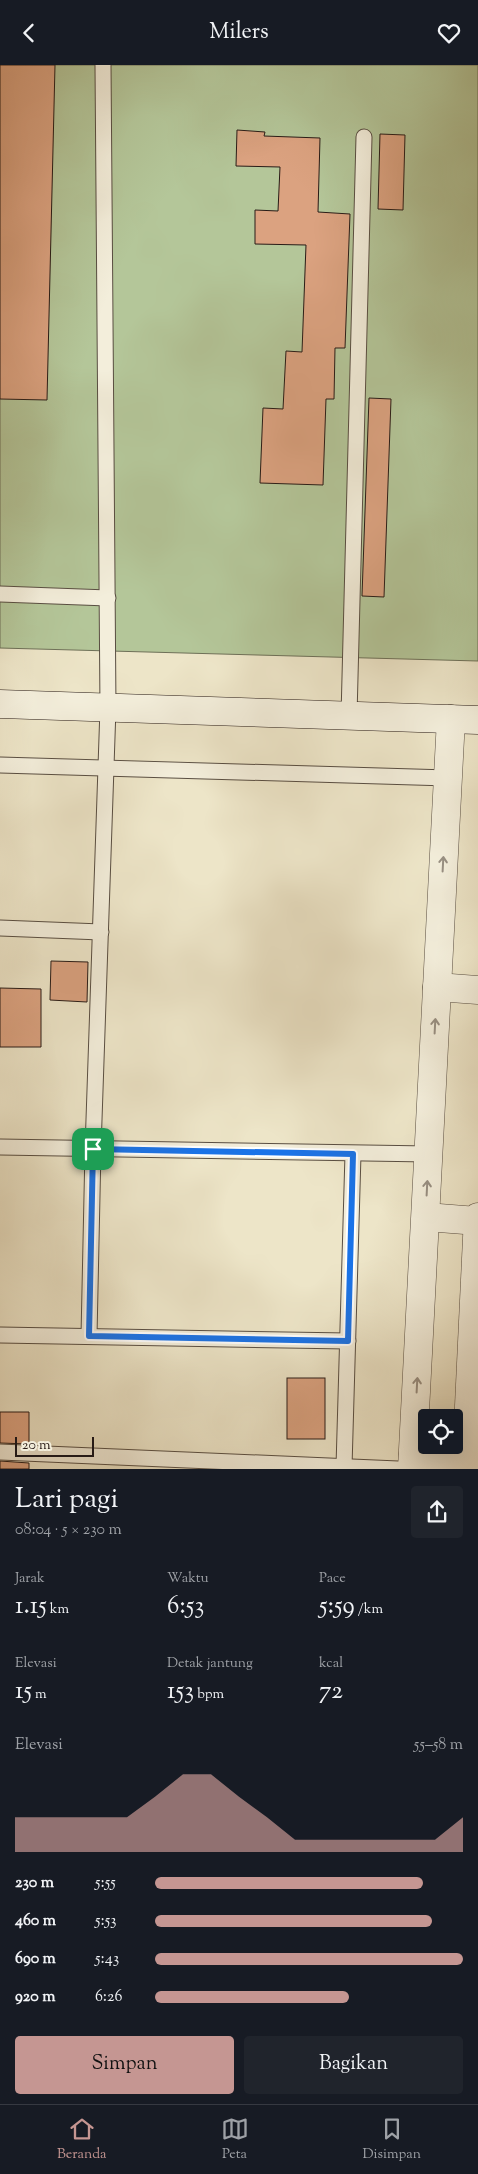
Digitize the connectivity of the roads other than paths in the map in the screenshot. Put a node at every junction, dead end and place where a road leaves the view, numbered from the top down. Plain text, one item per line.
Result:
1 (103, 65) edge
2 (364, 137) dead end
3 (0, 594) edge
4 (108, 598) junction
5 (0, 704) edge
6 (108, 708) junction
7 (349, 716) junction
8 (451, 719) junction
9 (478, 720) edge
10 (0, 765) edge
11 (106, 768) junction
12 (448, 778) junction
13 (0, 929) edge
14 (101, 932) junction
15 (437, 987) junction
16 (478, 990) edge
17 (0, 1147) edge
18 (93, 1149) junction
19 (353, 1154) junction
20 (429, 1155) junction
21 (426, 1217) junction
22 (478, 1217) edge
23 (478, 1221) edge
24 (0, 1335) edge
25 (89, 1336) junction
26 (348, 1341) junction
27 (421, 1409) edge
28 (466, 1422) edge
29 (418, 1430) edge
30 (0, 1452) edge
31 (470, 1461) edge
32 (408, 1464) edge
33 (344, 1467) junction

1 - 4 lane
2 - 7 lane
3 - 4 lane
4 - 6 lane
5 - 6 street
6 - 7 street
6 - 11 lane
7 - 8 street
8 - 9 street
8 - 12 street
10 - 11 lane
11 - 12 lane
11 - 14 lane
15 -> 12 street
13 - 14 lane
14 - 18 lane
15 - 16 street
20 -> 15 street
17 - 18 lane
18 - 19 lane
18 - 25 lane
19 - 20 lane
19 - 26 lane
21 -> 20 street
21 - 23 street
27 -> 21 street
22 - 23 street
23 - 28 street
24 - 25 lane
25 - 26 lane
26 - 33 lane
28 - 31 street
29 - 32 street
30 - 33 lane
31 - 32 street
32 - 33 lane

